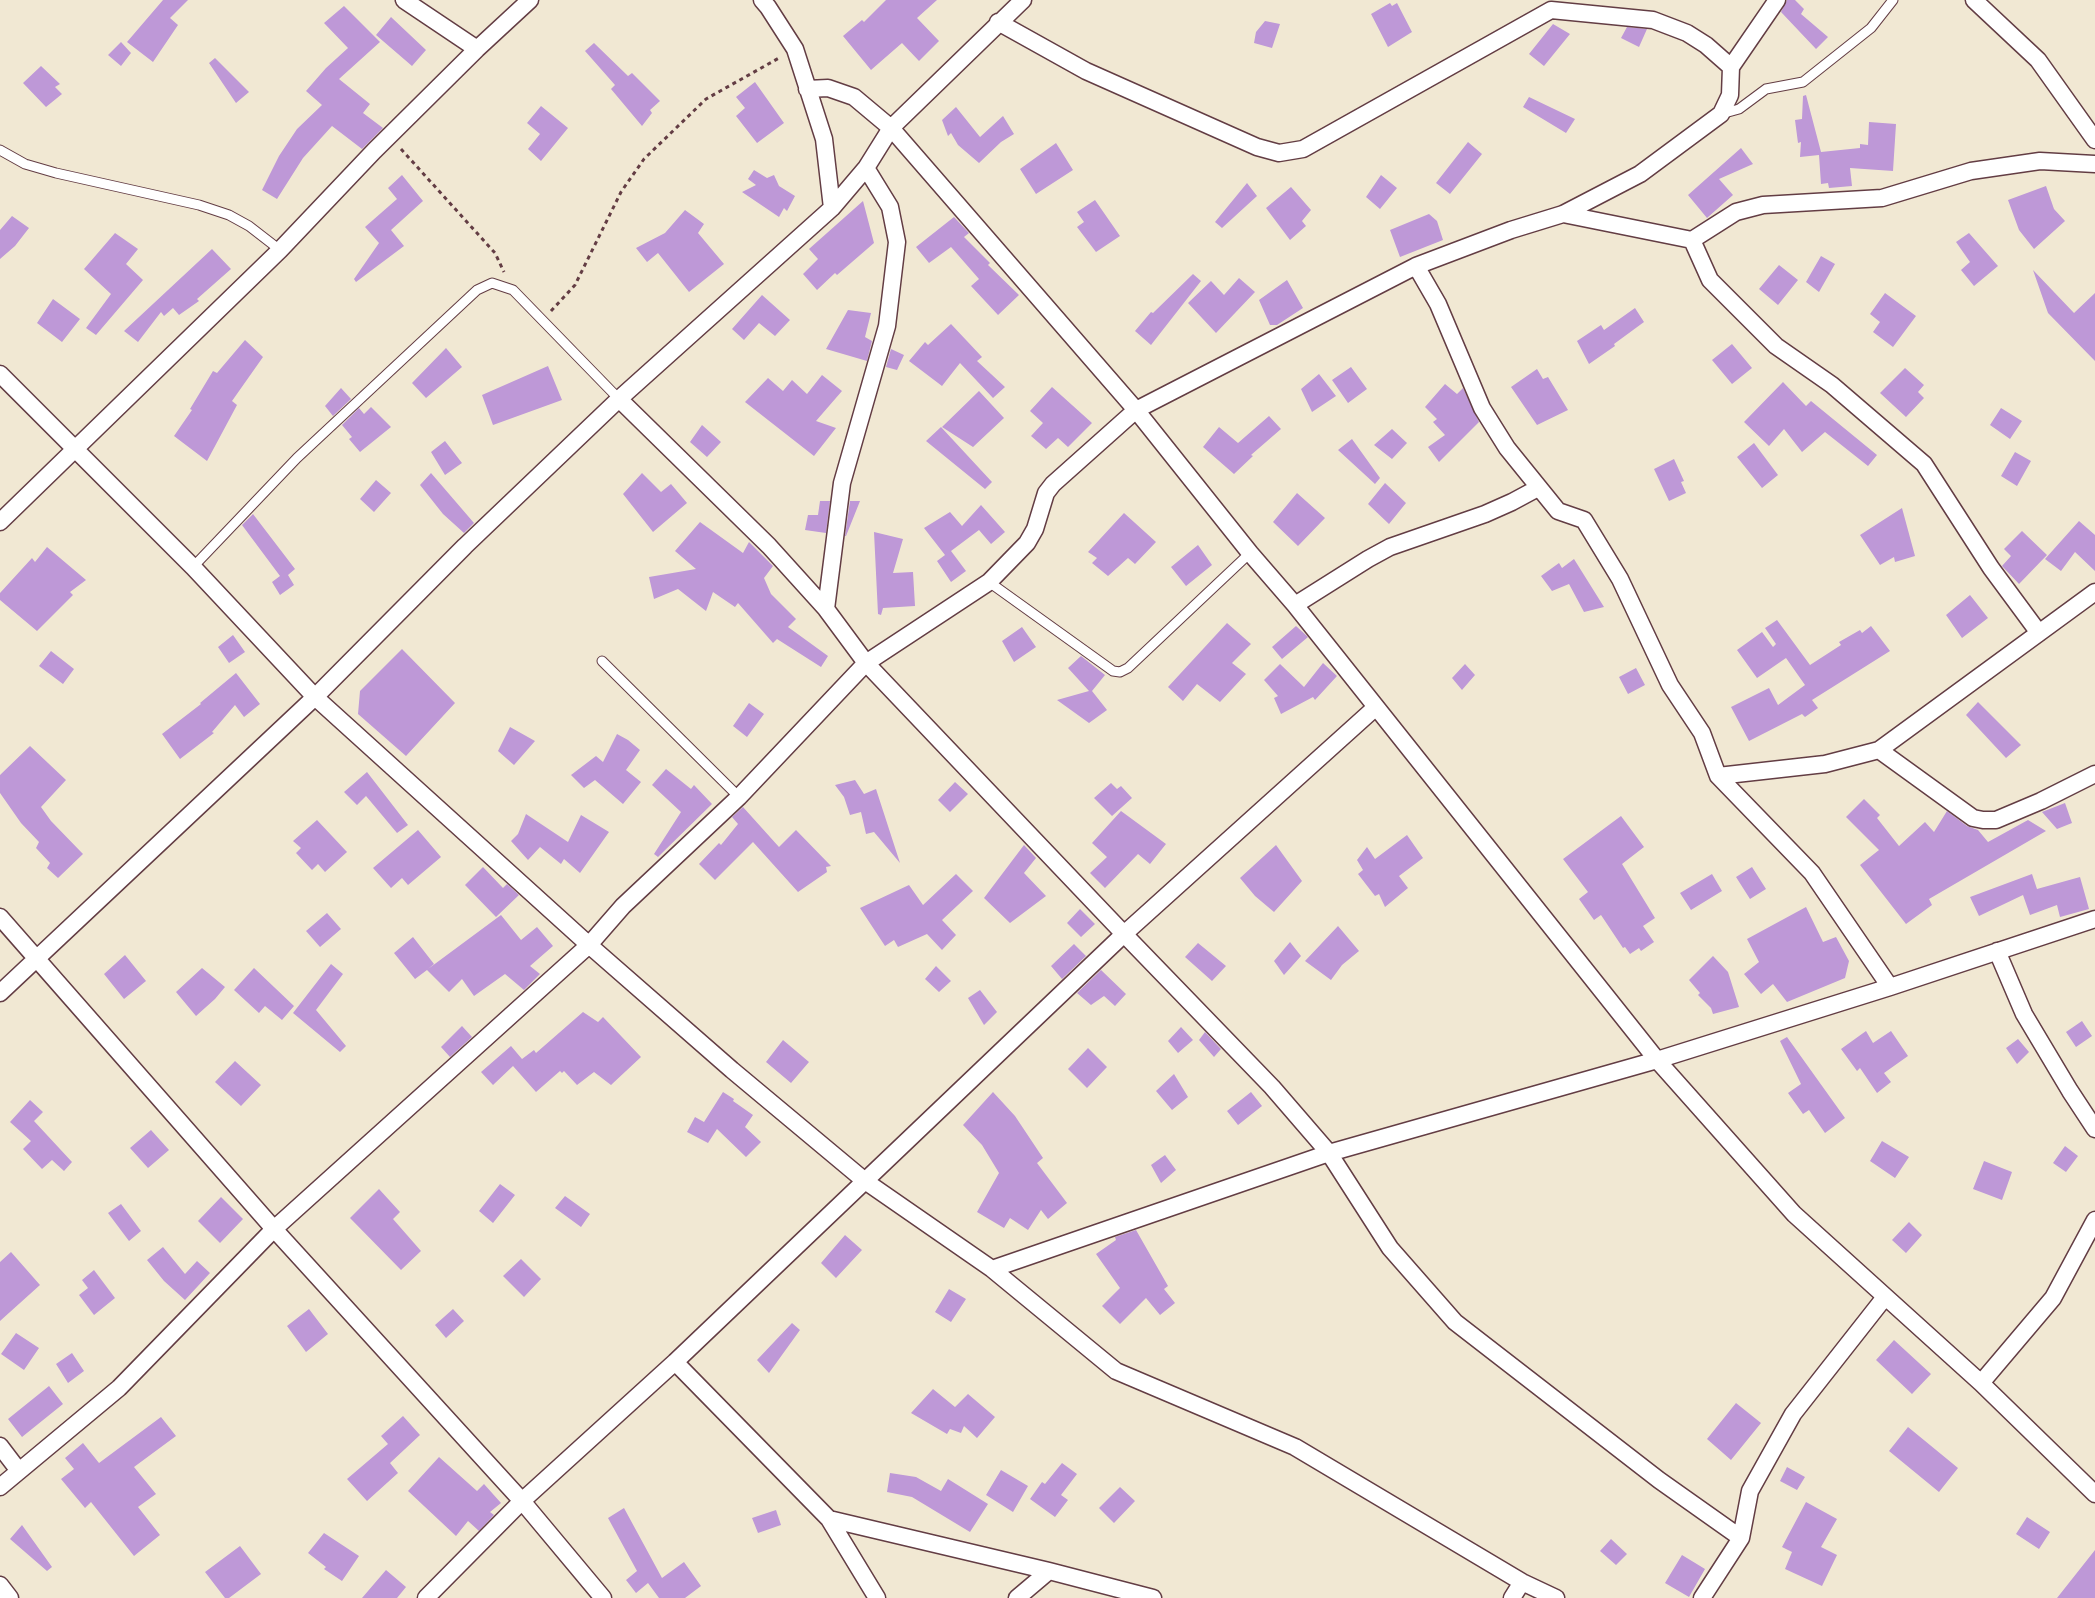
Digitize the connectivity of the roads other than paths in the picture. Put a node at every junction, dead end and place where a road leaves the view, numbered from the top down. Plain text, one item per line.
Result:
1 (404, 0) edge
2 (530, 0) edge
3 (762, 0) edge
4 (1023, 0) edge
5 (1777, 0) edge
6 (1893, 0) edge
7 (1974, 0) edge
8 (1552, 5) edge
9 (998, 22) junction
10 (477, 49) junction
11 (1731, 68) junction
12 (807, 89) junction
13 (1721, 114) junction
14 (891, 128) junction
15 (2095, 140) edge
16 (0, 150) edge
17 (2095, 164) edge
18 (866, 168) junction
19 (832, 208) junction
20 (1563, 214) junction
21 (1692, 240) junction
22 (280, 250) junction
23 (1416, 266) junction
24 (0, 374) edge
25 (619, 399) junction
26 (1136, 410) junction
27 (75, 450) junction
28 (1538, 488) junction
29 (0, 522) edge
30 (1250, 553) junction
31 (193, 567) junction
32 (989, 582) junction
33 (2095, 592) edge
34 (1294, 604) junction
35 (826, 609) junction
36 (2039, 633) junction
37 (602, 661) dead end
38 (866, 663) junction
39 (315, 696) junction
40 (1376, 707) junction
41 (1879, 750) junction
42 (2095, 774) edge
43 (1718, 776) junction
44 (739, 797) junction
45 (0, 917) edge
46 (2095, 919) edge
47 (1124, 934) junction
48 (589, 945) junction
49 (1997, 951) junction
50 (36, 958) junction
51 (1890, 987) junction
52 (0, 993) edge
53 (1657, 1060) junction
54 (2095, 1129) edge
55 (1329, 1154) junction
56 (866, 1181) junction
57 (2095, 1220) edge
58 (274, 1229) junction
59 (992, 1269) junction
60 (1885, 1297) junction
61 (675, 1362) junction
62 (1981, 1383) junction
63 (0, 1446) edge
64 (19, 1471) junction
65 (0, 1487) edge
66 (2095, 1494) edge
67 (522, 1501) junction
68 (829, 1519) junction
69 (1741, 1538) junction
70 (1048, 1571) junction
71 (1522, 1582) junction
72 (0, 1585) edge
73 (10, 1598) edge
74 (426, 1598) edge
75 (603, 1598) edge
76 (876, 1598) edge
77 (1017, 1598) edge
78 (1153, 1598) edge
79 (1512, 1598) edge
80 (1556, 1598) edge
81 (1702, 1598) edge

1 - 10 street
2 - 10 street
3 - 12 street
4 - 9 street
5 - 11 street
6 - 13 lane
7 - 15 street
8 - 9 street
8 - 11 street
9 - 14 street
10 - 22 street
11 - 13 street
12 - 14 street
12 - 19 street
13 - 20 street
14 - 18 street
14 - 26 street
16 - 22 lane
17 - 21 street
18 - 19 street
18 - 35 street
19 - 25 street
20 - 21 street
20 - 23 street
21 - 36 street
22 - 27 street
23 - 26 street
23 - 28 street
24 - 27 street
25 - 31 lane
25 - 35 street
25 - 39 street
26 - 30 street
26 - 32 street
27 - 29 street
27 - 31 street
28 - 34 street
28 - 43 street
30 - 32 lane
30 - 34 street
31 - 39 street
32 - 38 street
33 - 36 street
34 - 40 street
35 - 38 street
36 - 41 street
37 - 44 lane
38 - 44 street
38 - 47 street
39 - 48 street
39 - 50 street
40 - 47 street
40 - 53 street
41 - 42 street
41 - 43 street
43 - 51 street
44 - 48 street
45 - 50 street
46 - 49 street
47 - 55 street
47 - 56 street
48 - 56 street
48 - 58 street
49 - 51 street
49 - 54 street
50 - 52 street
50 - 58 street
51 - 53 street
53 - 55 street
53 - 60 street
55 - 59 street
55 - 69 street
56 - 59 street
56 - 61 street
57 - 62 street
58 - 64 street
58 - 67 street
59 - 71 street
60 - 62 street
60 - 69 street
61 - 67 street
61 - 68 street
62 - 66 street
63 - 64 street
64 - 65 street
67 - 74 street
67 - 75 street
68 - 70 street
68 - 76 street
69 - 81 street
70 - 77 street
70 - 78 street
71 - 79 street
71 - 80 street
72 - 73 street

